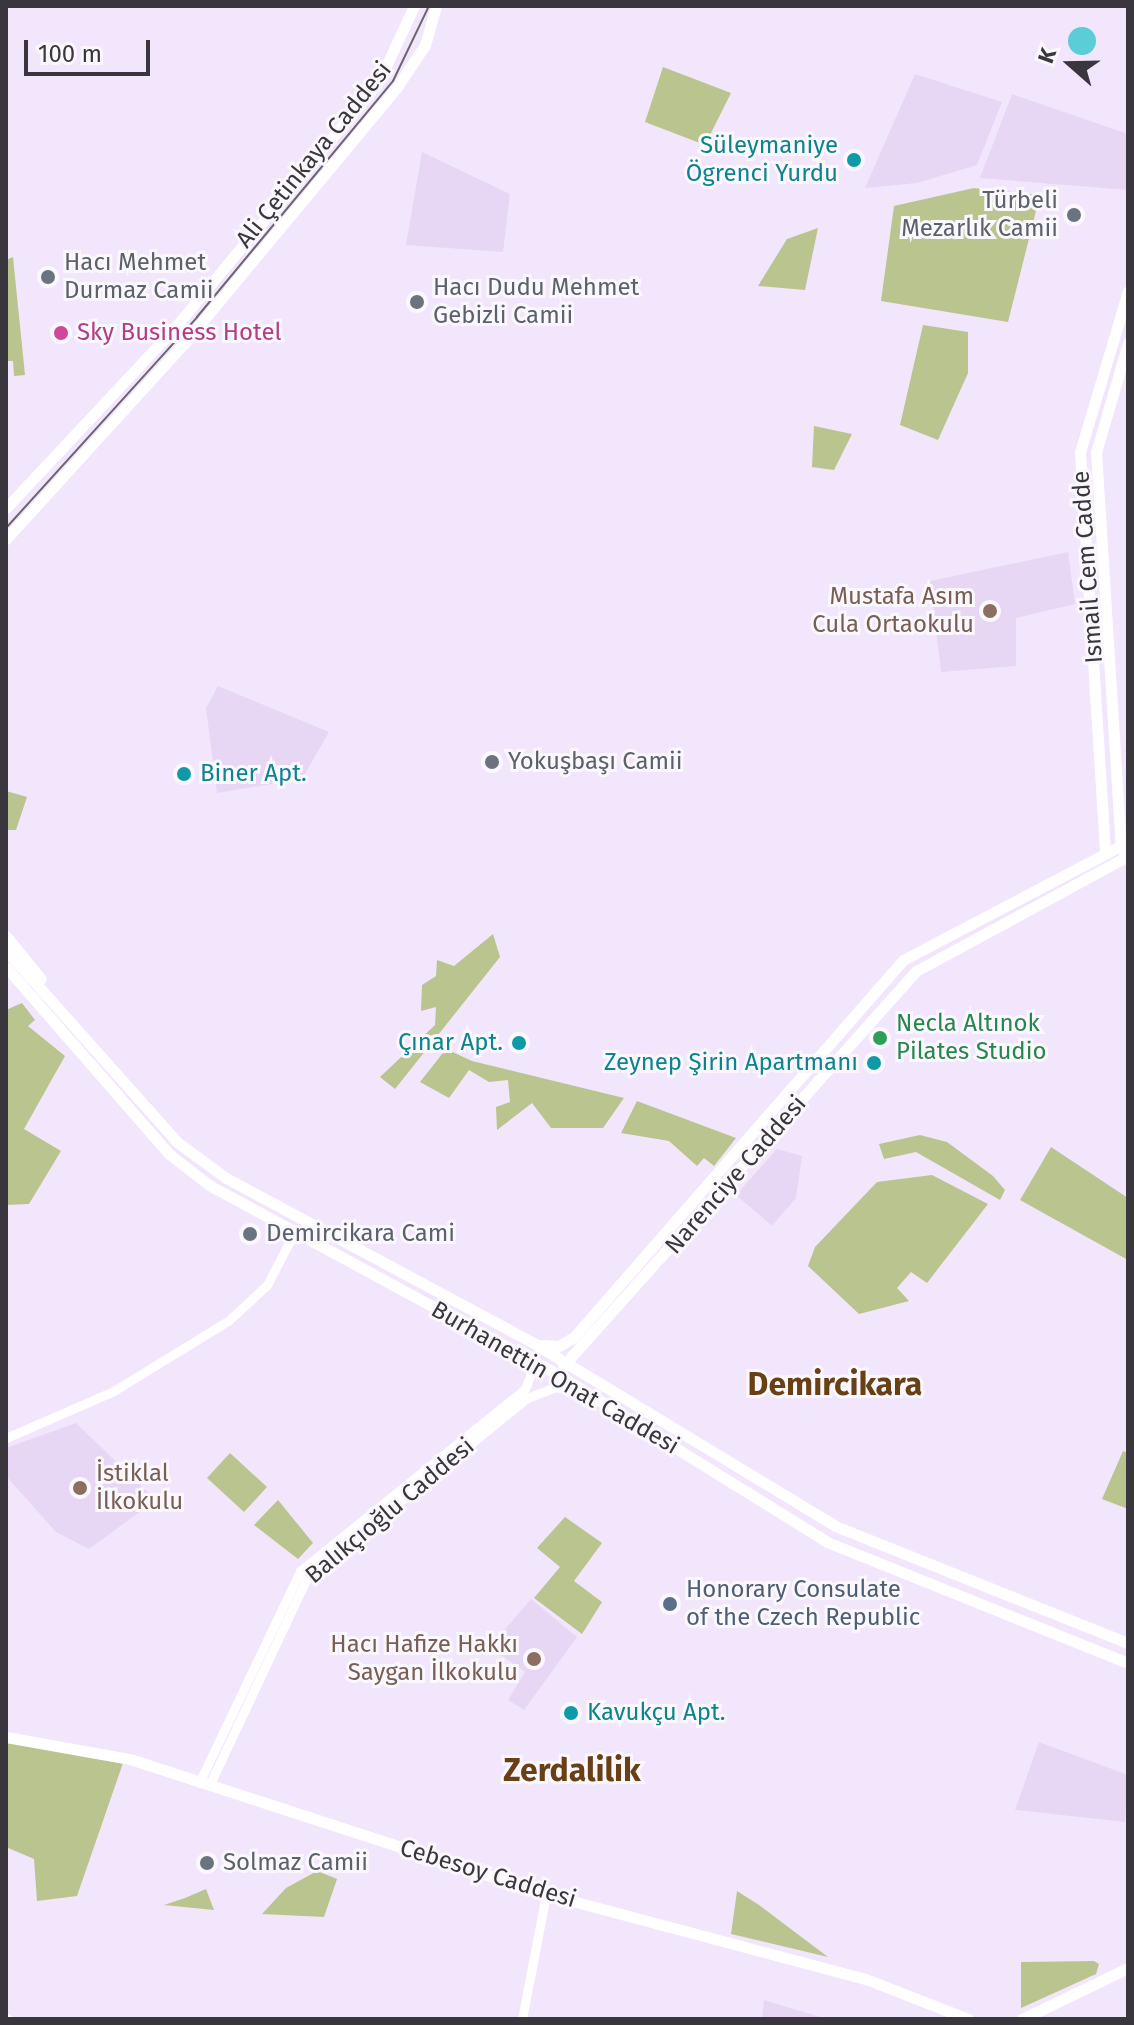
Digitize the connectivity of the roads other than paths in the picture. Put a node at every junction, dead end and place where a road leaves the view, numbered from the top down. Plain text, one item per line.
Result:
1 (414, 6) edge
2 (436, 6) edge
3 (1128, 291) edge
4 (1128, 343) edge
5 (6, 508) edge
6 (6, 539) edge
7 (1124, 826) edge
8 (1125, 842) edge
9 (1105, 851) junction
10 (1128, 856) edge
11 (1112, 862) junction
12 (6, 936) edge
13 (6, 950) edge
14 (6, 967) edge
15 (6, 980) edge
16 (49, 998) junction
17 (40, 1008) junction
18 (295, 1231) junction
19 (535, 1344) junction
20 (520, 1352) junction
21 (570, 1364) junction
22 (550, 1370) junction
23 (529, 1382) junction
24 (588, 1393) junction
25 (6, 1438) edge
26 (304, 1574) junction
27 (1128, 1643) edge
28 (1128, 1663) edge
29 (6, 1737) edge
30 (204, 1784) junction
31 (546, 1894) junction
32 (1128, 1968) edge
33 (522, 2019) edge
34 (968, 2019) edge
35 (1022, 2019) edge

1 - 5 main road, Ali Çetinkaya Caddesi
2 - 6 main road
3 - 9 main road, Ismail Cem Cadde
4 - 7 main road, Ismail Cem Cadde
7 - 8 main road, Ismail Cem Cadde
8 - 9 main road
8 - 11 main road
9 - 19 main road, Narenciye Caddesi
10 - 11 main road, Narenciye Caddesi
11 - 21 main road, Narenciye Caddesi
12 - 16 main road
13 - 16 main road
14 - 17 main road, Burhanettin Onat Caddesi
15 - 17 main road, Burhanettin Onat Caddesi
16 - 19 main road, Burhanettin Onat Caddesi
17 - 18 main road, Burhanettin Onat Caddesi
18 - 20 main road, Burhanettin Onat Caddesi
18 - 25 street
19 - 21 main road, Burhanettin Onat Caddesi
20 - 22 main road, Burhanettin Onat Caddesi
20 - 23 street
21 - 22 main road
21 - 27 main road, Burhanettin Onat Caddesi
22 - 23 street, Balıkçıoğlu Caddesi
22 - 24 main road, Burhanettin Onat Caddesi
23 - 26 street, Balıkçıoğlu Caddesi
24 - 26 street, Balıkçıoğlu Caddesi
24 - 28 main road, Burhanettin Onat Caddesi
26 - 30 street, Balıkçıoğlu Caddesi
29 - 30 main road, Cebesoy Caddesi
30 - 31 main road, Cebesoy Caddesi
31 - 33 street
31 - 34 main road, Cebesoy Caddesi
32 - 35 main road

